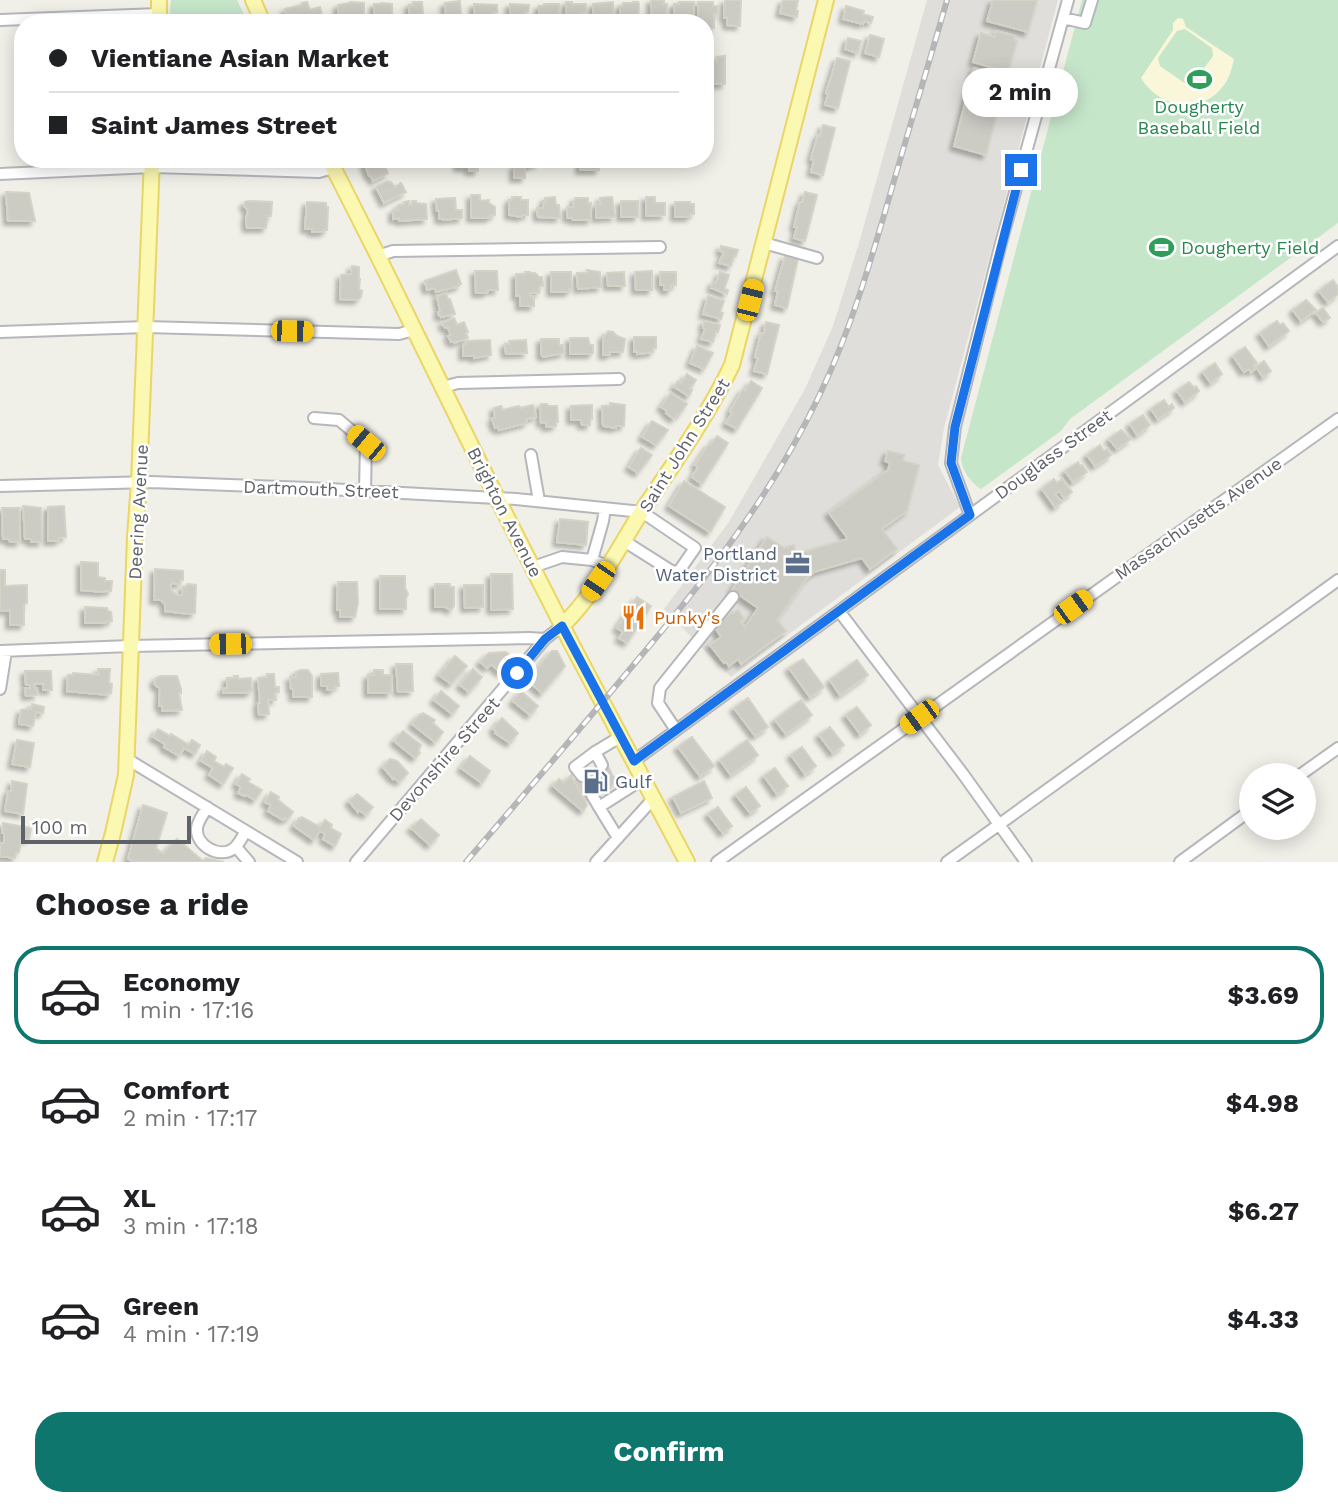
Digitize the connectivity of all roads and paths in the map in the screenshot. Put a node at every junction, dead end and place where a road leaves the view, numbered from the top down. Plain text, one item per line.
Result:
1 (826, 0) edge
2 (1068, 0) edge
3 (1092, 0) edge
4 (159, 12) edge
5 (119, 14) edge
6 (1063, 18) junction
7 (83, 168) edge
8 (152, 168) edge
9 (245, 168) edge
10 (325, 168) edge
11 (333, 168) edge
12 (0, 174) edge
13 (764, 243) junction
14 (1338, 246) edge
15 (660, 247) dead end
16 (378, 256) junction
17 (817, 258) dead end
18 (146, 327) junction
19 (414, 330) junction
20 (0, 331) edge
21 (620, 379) dead end
22 (443, 387) junction
23 (314, 418) dead end
24 (1338, 419) edge
25 (531, 455) dead end
26 (139, 482) junction
27 (0, 486) edge
28 (365, 491) junction
29 (498, 498) junction
30 (539, 501) junction
31 (605, 508) junction
32 (642, 512) junction
33 (970, 515) junction
34 (624, 541) junction
35 (592, 560) junction
36 (608, 566) junction
37 (533, 567) junction
38 (1338, 580) edge
39 (733, 597) dead end
40 (839, 611) junction
41 (562, 626) junction
42 (545, 639) junction
43 (131, 646) junction
44 (3, 651) edge
45 (0, 690) edge
46 (919, 717) junction
47 (676, 730) junction
48 (620, 737) junction
49 (1338, 747) edge
50 (590, 756) junction
51 (127, 759) junction
52 (634, 761) junction
53 (1316, 763) edge
54 (598, 768) tunnel mouth
55 (582, 776) dead end
56 (643, 779) junction
57 (592, 795) tunnel mouth
58 (653, 799) junction
59 (207, 807) junction
60 (599, 807) junction
61 (1239, 819) edge
62 (998, 825) junction
63 (246, 831) junction
64 (618, 838) junction
65 (236, 847) junction
66 (104, 862) edge
67 (248, 862) edge
68 (297, 862) edge
69 (356, 862) edge
70 (596, 862) edge
71 (687, 862) edge
72 (717, 862) edge
73 (947, 862) edge
74 (1026, 862) edge
75 (1180, 862) edge

1 - 13 main road, Saint John Street
2 - 6 street
3 - 6 street
4 - 5 street
6 - 33 street
7 - 12 street
8 - 18 main road, Deering Avenue
9 - 10 street
11 - 16 main road, Brighton Avenue
13 - 17 street
13 - 32 main road, Saint John Street
14 - 33 street, Douglass Street
15 - 16 street
16 - 19 main road, Brighton Avenue
18 - 19 street
18 - 20 street
18 - 26 main road, Deering Avenue
19 - 22 main road, Brighton Avenue
21 - 22 street
22 - 29 main road, Brighton Avenue
23 - 28 street
24 - 46 street, Massachusetts Avenue
25 - 30 street
26 - 27 street, Dartmouth Street
26 - 28 street, Dartmouth Street
26 - 43 main road, Deering Avenue
28 - 29 street, Dartmouth Street
29 - 30 street, Dartmouth Street
29 - 37 main road, Brighton Avenue
30 - 31 street, Dartmouth Street
31 - 32 street, Dartmouth Street
31 - 35 street
32 - 34 main road, Saint John Street
32 - 34 street
33 - 40 street, Douglass Street
34 - 36 main road, Saint John Street
35 - 36 street
35 - 37 street
36 - 41 main road, Saint John Street
37 - 41 main road, Brighton Avenue
38 - 62 street
39 - 47 street
40 - 46 street
40 - 47 street, Douglass Street
41 - 42 street, Devonshire Street
41 - 48 main road, Brighton Avenue
42 - 43 street
42 - 69 street, Devonshire Street
43 - 44 street
43 - 51 main road, Deering Avenue
44 - 45 street
46 - 62 street
46 - 72 street, Massachusetts Avenue
47 - 52 street, Douglass Street
48 - 50 street
48 - 52 main road, Brighton Avenue
49 - 53 street
50 - 54 street
50 - 55 street
51 - 59 street
51 - 66 main road, Deering Avenue
52 - 56 main road, Brighton Avenue
56 - 58 main road, Brighton Avenue
56 - 60 street
57 - 60 street
58 - 64 street
58 - 71 main road, Brighton Avenue
59 - 63 street
59 - 65 street
60 - 64 street
61 - 75 street
62 - 73 street
62 - 74 street
63 - 65 street
63 - 68 street
64 - 70 street
65 - 67 street

